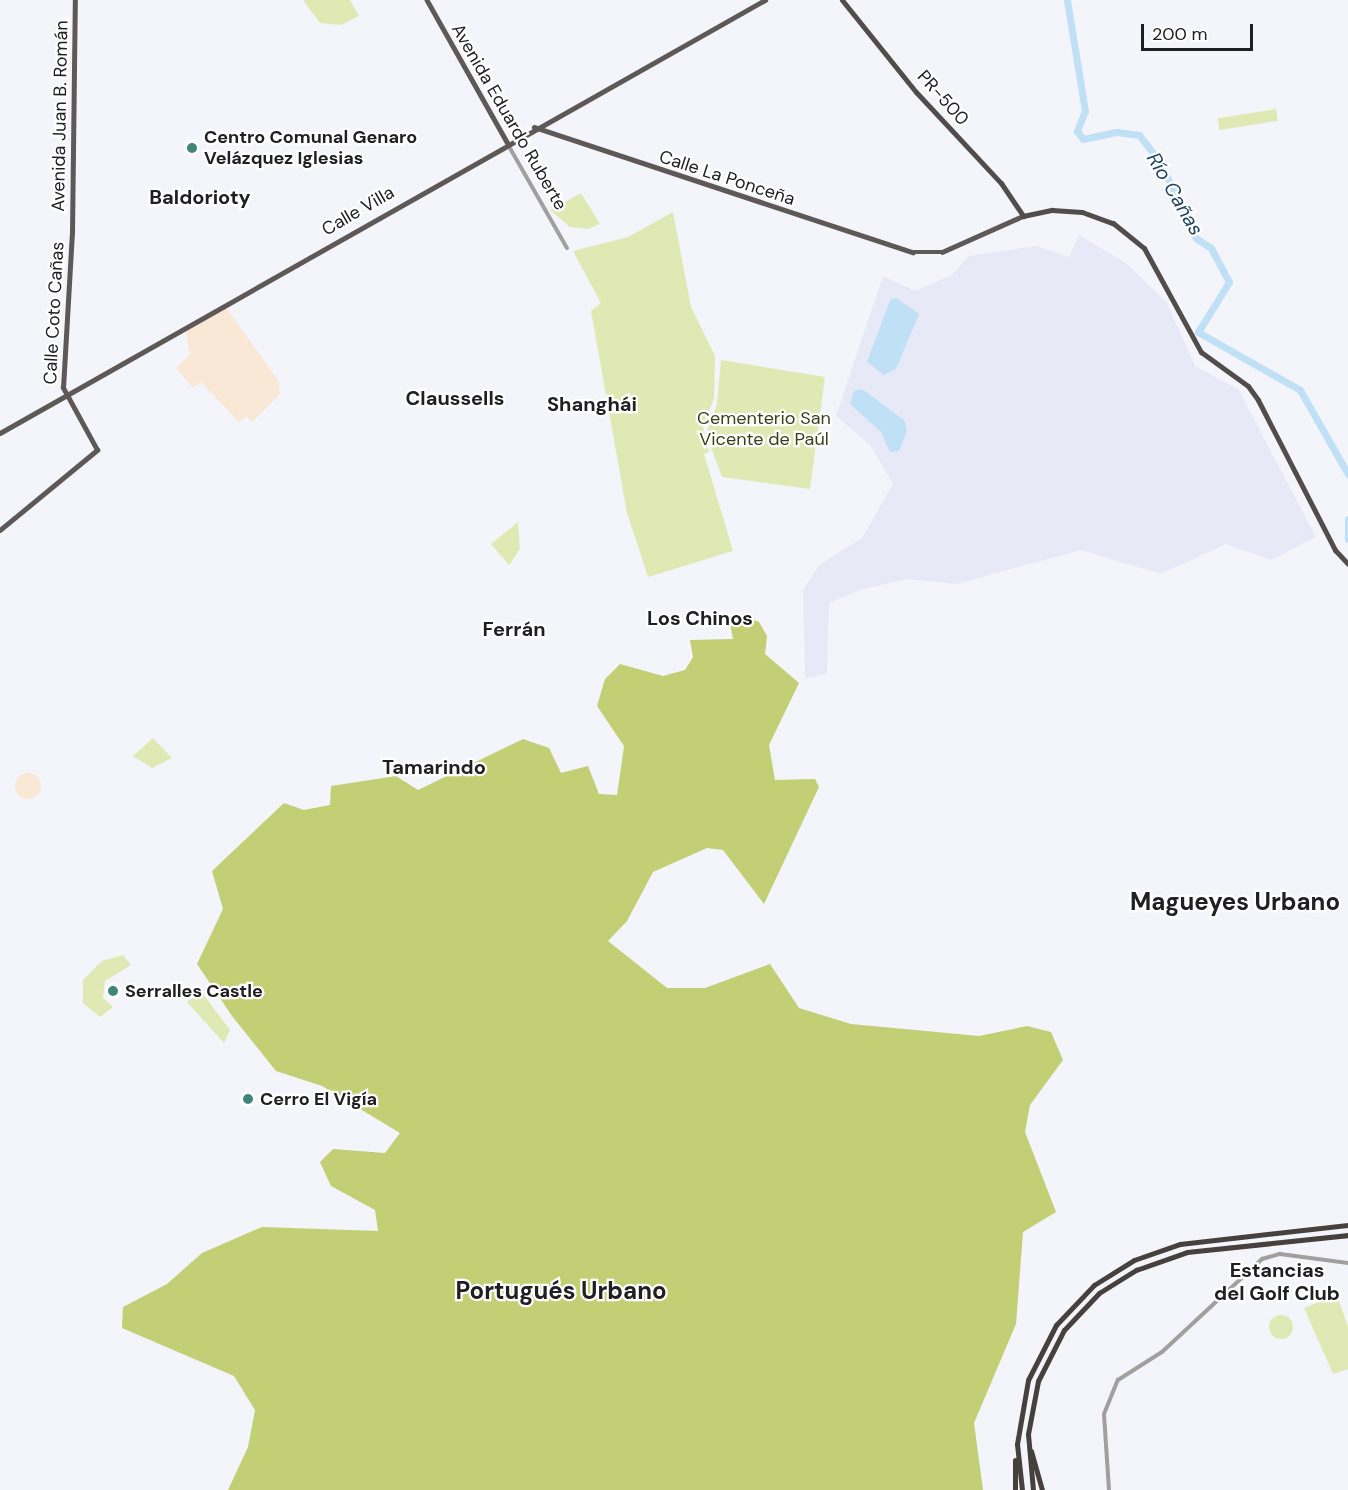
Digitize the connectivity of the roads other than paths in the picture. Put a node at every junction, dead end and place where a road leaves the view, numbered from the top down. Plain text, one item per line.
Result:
1 (75, 0) edge
2 (427, 0) edge
3 (765, 0) edge
4 (842, 0) edge
5 (534, 127) junction
6 (507, 142) junction
7 (1023, 216) junction
8 (72, 232) joint
9 (567, 248) dead end
10 (63, 395) junction
11 (0, 433) edge
12 (0, 530) edge
13 (1348, 564) edge
14 (1348, 1225) edge
15 (1348, 1235) edge
16 (1348, 1263) edge
17 (1029, 1423) junction
18 (1017, 1444) junction
19 (1015, 1490) edge
20 (1022, 1490) edge
21 (1033, 1490) edge
22 (1041, 1490) edge
23 (1109, 1490) edge

1 - 8 main road, Avenida Juan B. Román
2 - 6 main road, Avenida Eduardo Ruberte
3 - 5 main road, Calle Villa
4 - 7 highway, PR-500 / PR-500
5 - 6 main road, Calle Villa
5 - 7 main road, Calle La Ponceña
6 - 9 street, Avenida Eduardo Ruberte
6 - 10 main road, Calle Villa
7 - 13 highway
8 - 10 main road, Calle Coto Cañas
10 - 11 main road, Calle Villa
10 - 12 main road
14 - 18 highway
15 - 17 highway
16 - 23 street
17 - 21 highway
17 - 22 highway
18 - 19 highway
18 - 20 highway

